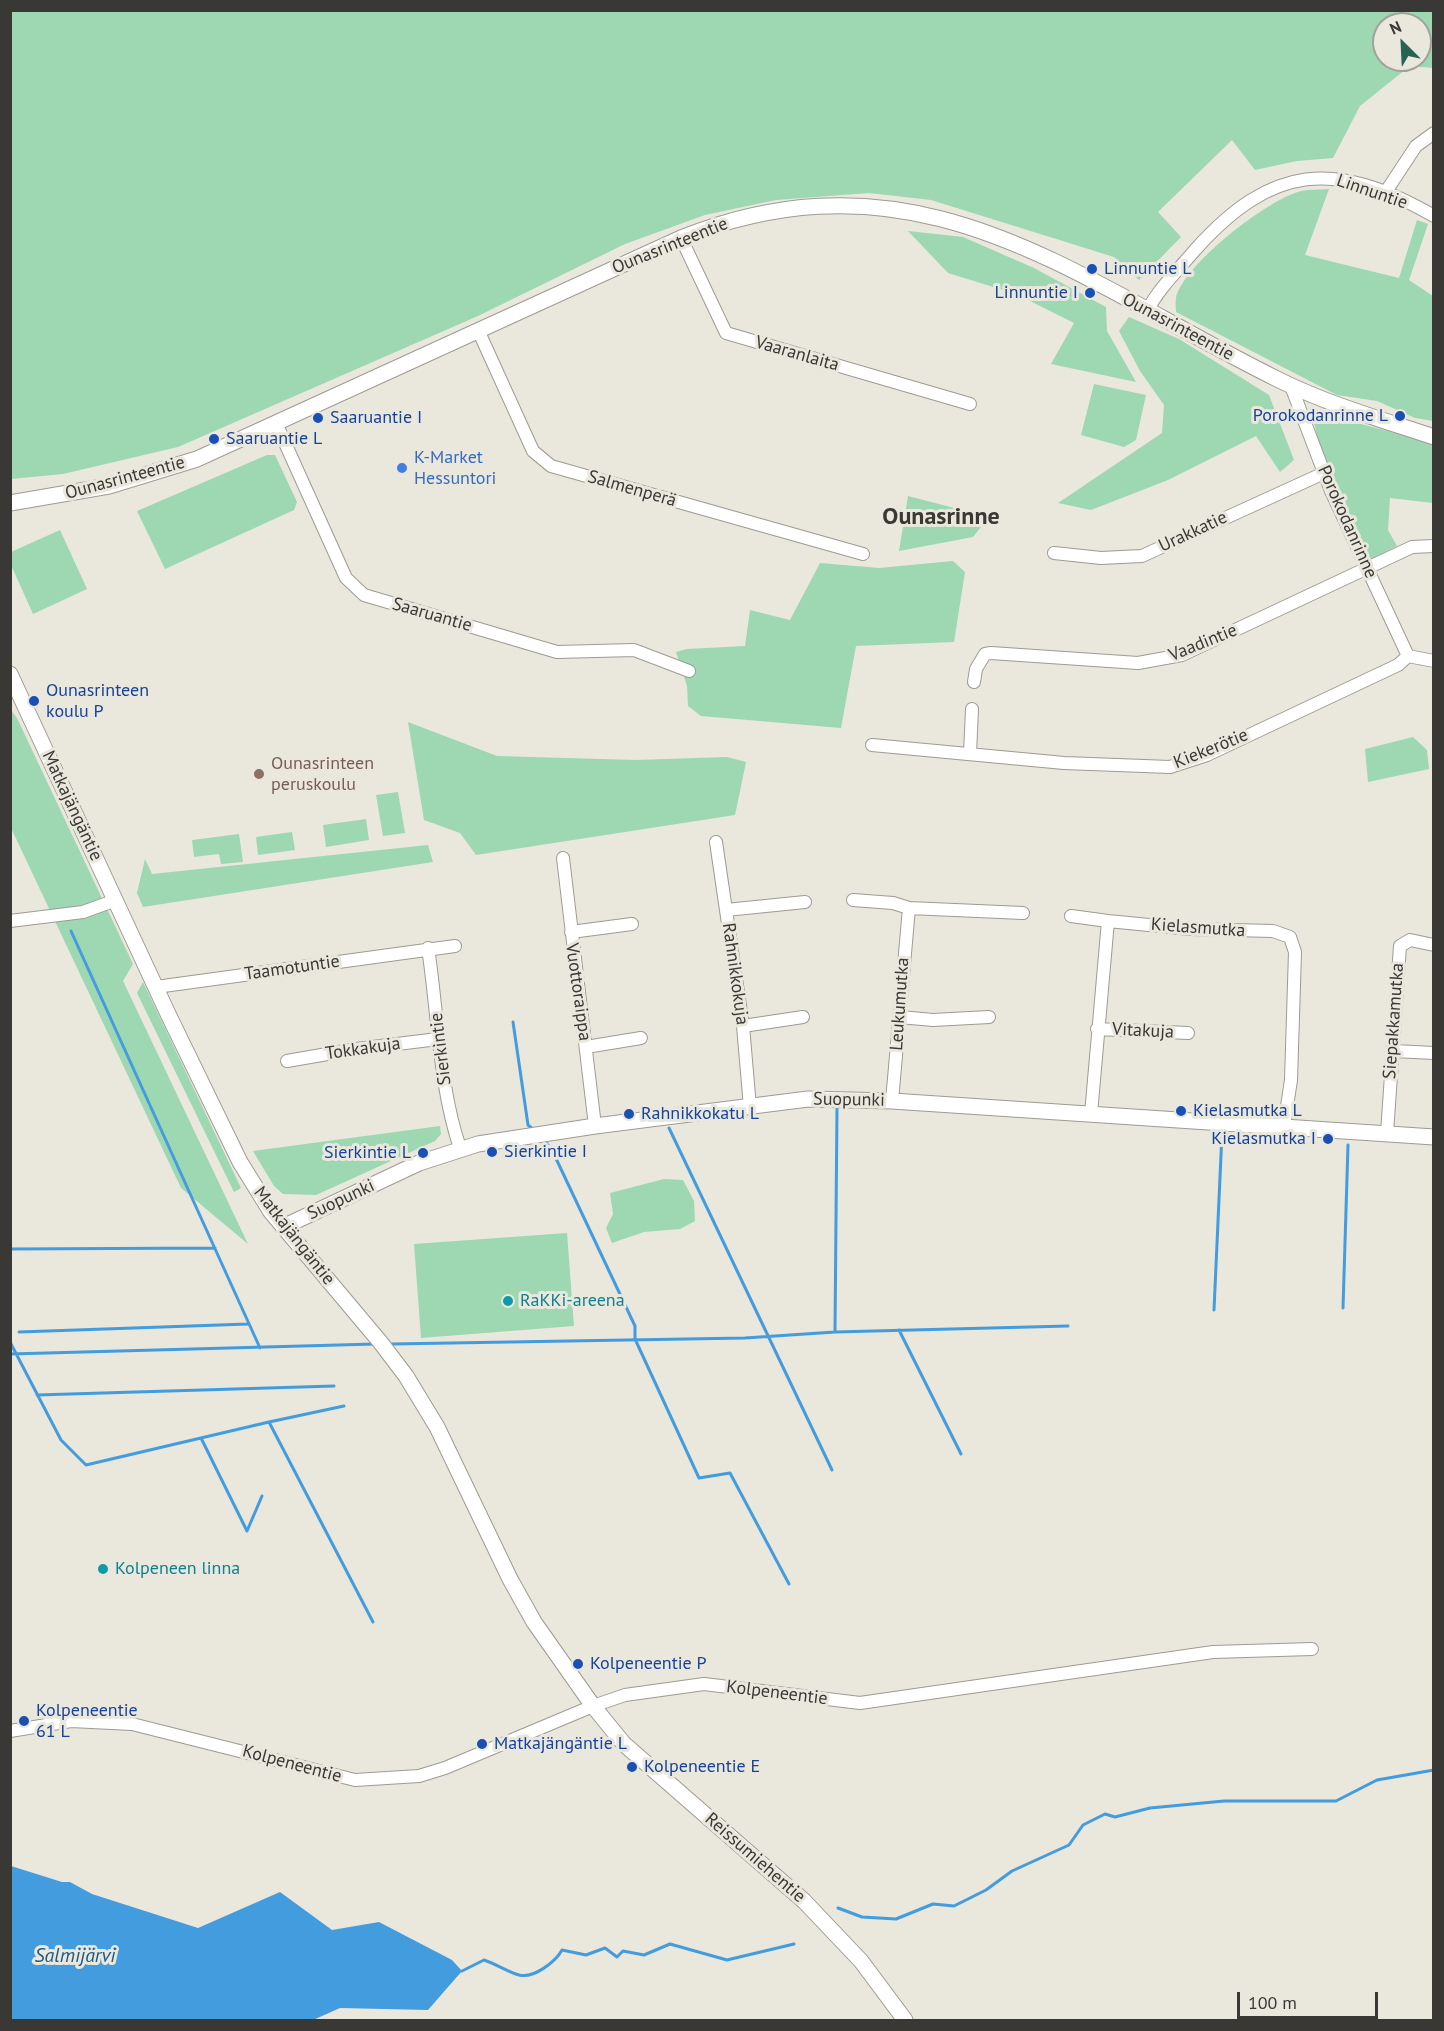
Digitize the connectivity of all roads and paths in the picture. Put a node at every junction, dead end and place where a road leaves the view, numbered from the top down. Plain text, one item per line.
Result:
1 (1434, 133) edge
2 (1384, 193) junction
3 (1434, 216) edge
4 (681, 238) junction
5 (1147, 311) junction
6 (478, 330) junction
7 (1291, 386) junction
8 (970, 404) dead end
9 (276, 423) junction
10 (1434, 437) edge
11 (1323, 473) junction
12 (10, 503) edge
13 (1434, 546) edge
14 (1054, 553) dead end
15 (863, 554) dead end
16 (1368, 568) junction
17 (1408, 656) junction
18 (1434, 661) edge
19 (688, 671) dead end
20 (10, 674) edge
21 (974, 682) dead end
22 (972, 709) dead end
23 (872, 745) dead end
24 (970, 754) junction
25 (716, 842) dead end
26 (563, 858) dead end
27 (116, 900) junction
28 (853, 900) dead end
29 (805, 902) dead end
30 (909, 908) junction
31 (726, 910) junction
32 (1023, 913) dead end
33 (1071, 915) dead end
34 (10, 921) edge
35 (1108, 921) junction
36 (632, 924) dead end
37 (571, 932) junction
38 (1434, 945) edge
39 (455, 946) dead end
40 (428, 948) junction
41 (156, 987) junction
42 (803, 1017) dead end
43 (900, 1017) junction
44 (989, 1017) dead end
45 (743, 1026) junction
46 (1098, 1029) junction
47 (1188, 1033) dead end
48 (641, 1038) dead end
49 (438, 1039) junction
50 (586, 1047) junction
51 (1394, 1052) junction
52 (1434, 1053) edge
53 (287, 1061) dead end
54 (892, 1101) junction
55 (750, 1107) junction
56 (1092, 1114) junction
57 (595, 1126) junction
58 (1284, 1126) junction
59 (1387, 1133) junction
60 (1434, 1137) edge
61 (460, 1148) junction
62 (283, 1227) junction
63 (1312, 1648) dead end
64 (593, 1706) junction
65 (10, 1731) edge
66 (905, 2020) edge

1 - 2 street
2 - 3 street, Linnuntie
2 - 5 street, Linnuntie
4 - 5 street, Ounasrinteentie
4 - 6 street, Ounasrinteentie
4 - 8 street, Vaaranlaita
5 - 7 street, Ounasrinteentie
6 - 9 street, Ounasrinteentie
6 - 15 street, Salmenperä
7 - 10 street, Ounasrinteentie
7 - 11 street, Porokodanrinne
9 - 12 street, Ounasrinteentie
9 - 19 street, Saaruantie
11 - 14 street, Urakkatie
11 - 16 street, Porokodanrinne
13 - 16 street, Vaadintie
16 - 17 street, Porokodanrinne
16 - 21 street, Vaadintie
17 - 18 street
17 - 24 street, Kiekerötie
20 - 27 street, Matkajängäntie
22 - 24 street
23 - 24 street, Kiekerötie
25 - 31 street, Rahnikkokuja
26 - 37 street, Vuottoraippa
27 - 34 street
27 - 41 street, Matkajängäntie
28 - 30 street
29 - 31 street
30 - 32 street
30 - 43 street, Leukumutka
31 - 45 street, Rahnikkokuja
33 - 35 street
35 - 46 street
35 - 58 street, Kielasmutka
36 - 37 street
37 - 50 street, Vuottoraippa
38 - 51 street, Siepakkamutka
39 - 40 street, Taamotuntie
40 - 41 street, Taamotuntie
40 - 49 street, Sierkintie
41 - 62 street, Matkajängäntie
42 - 45 street
43 - 44 street
43 - 54 street, Leukumutka
45 - 55 street, Rahnikkokuja
46 - 47 street, Vitakuja
46 - 56 street
48 - 50 street
49 - 53 street, Tokkakuja
49 - 61 street, Sierkintie
50 - 57 street, Vuottoraippa
51 - 52 street
51 - 59 street, Siepakkamutka
54 - 55 street, Suopunki
54 - 56 street, Suopunki
55 - 57 street, Suopunki
56 - 58 street, Suopunki
57 - 61 street, Suopunki
58 - 59 street, Suopunki
59 - 60 street, Suopunki
61 - 62 street, Suopunki
62 - 64 street, Matkajängäntie
63 - 64 street, Kolpeneentie
64 - 65 street, Kolpeneentie
64 - 66 street, Reissumiehentie

